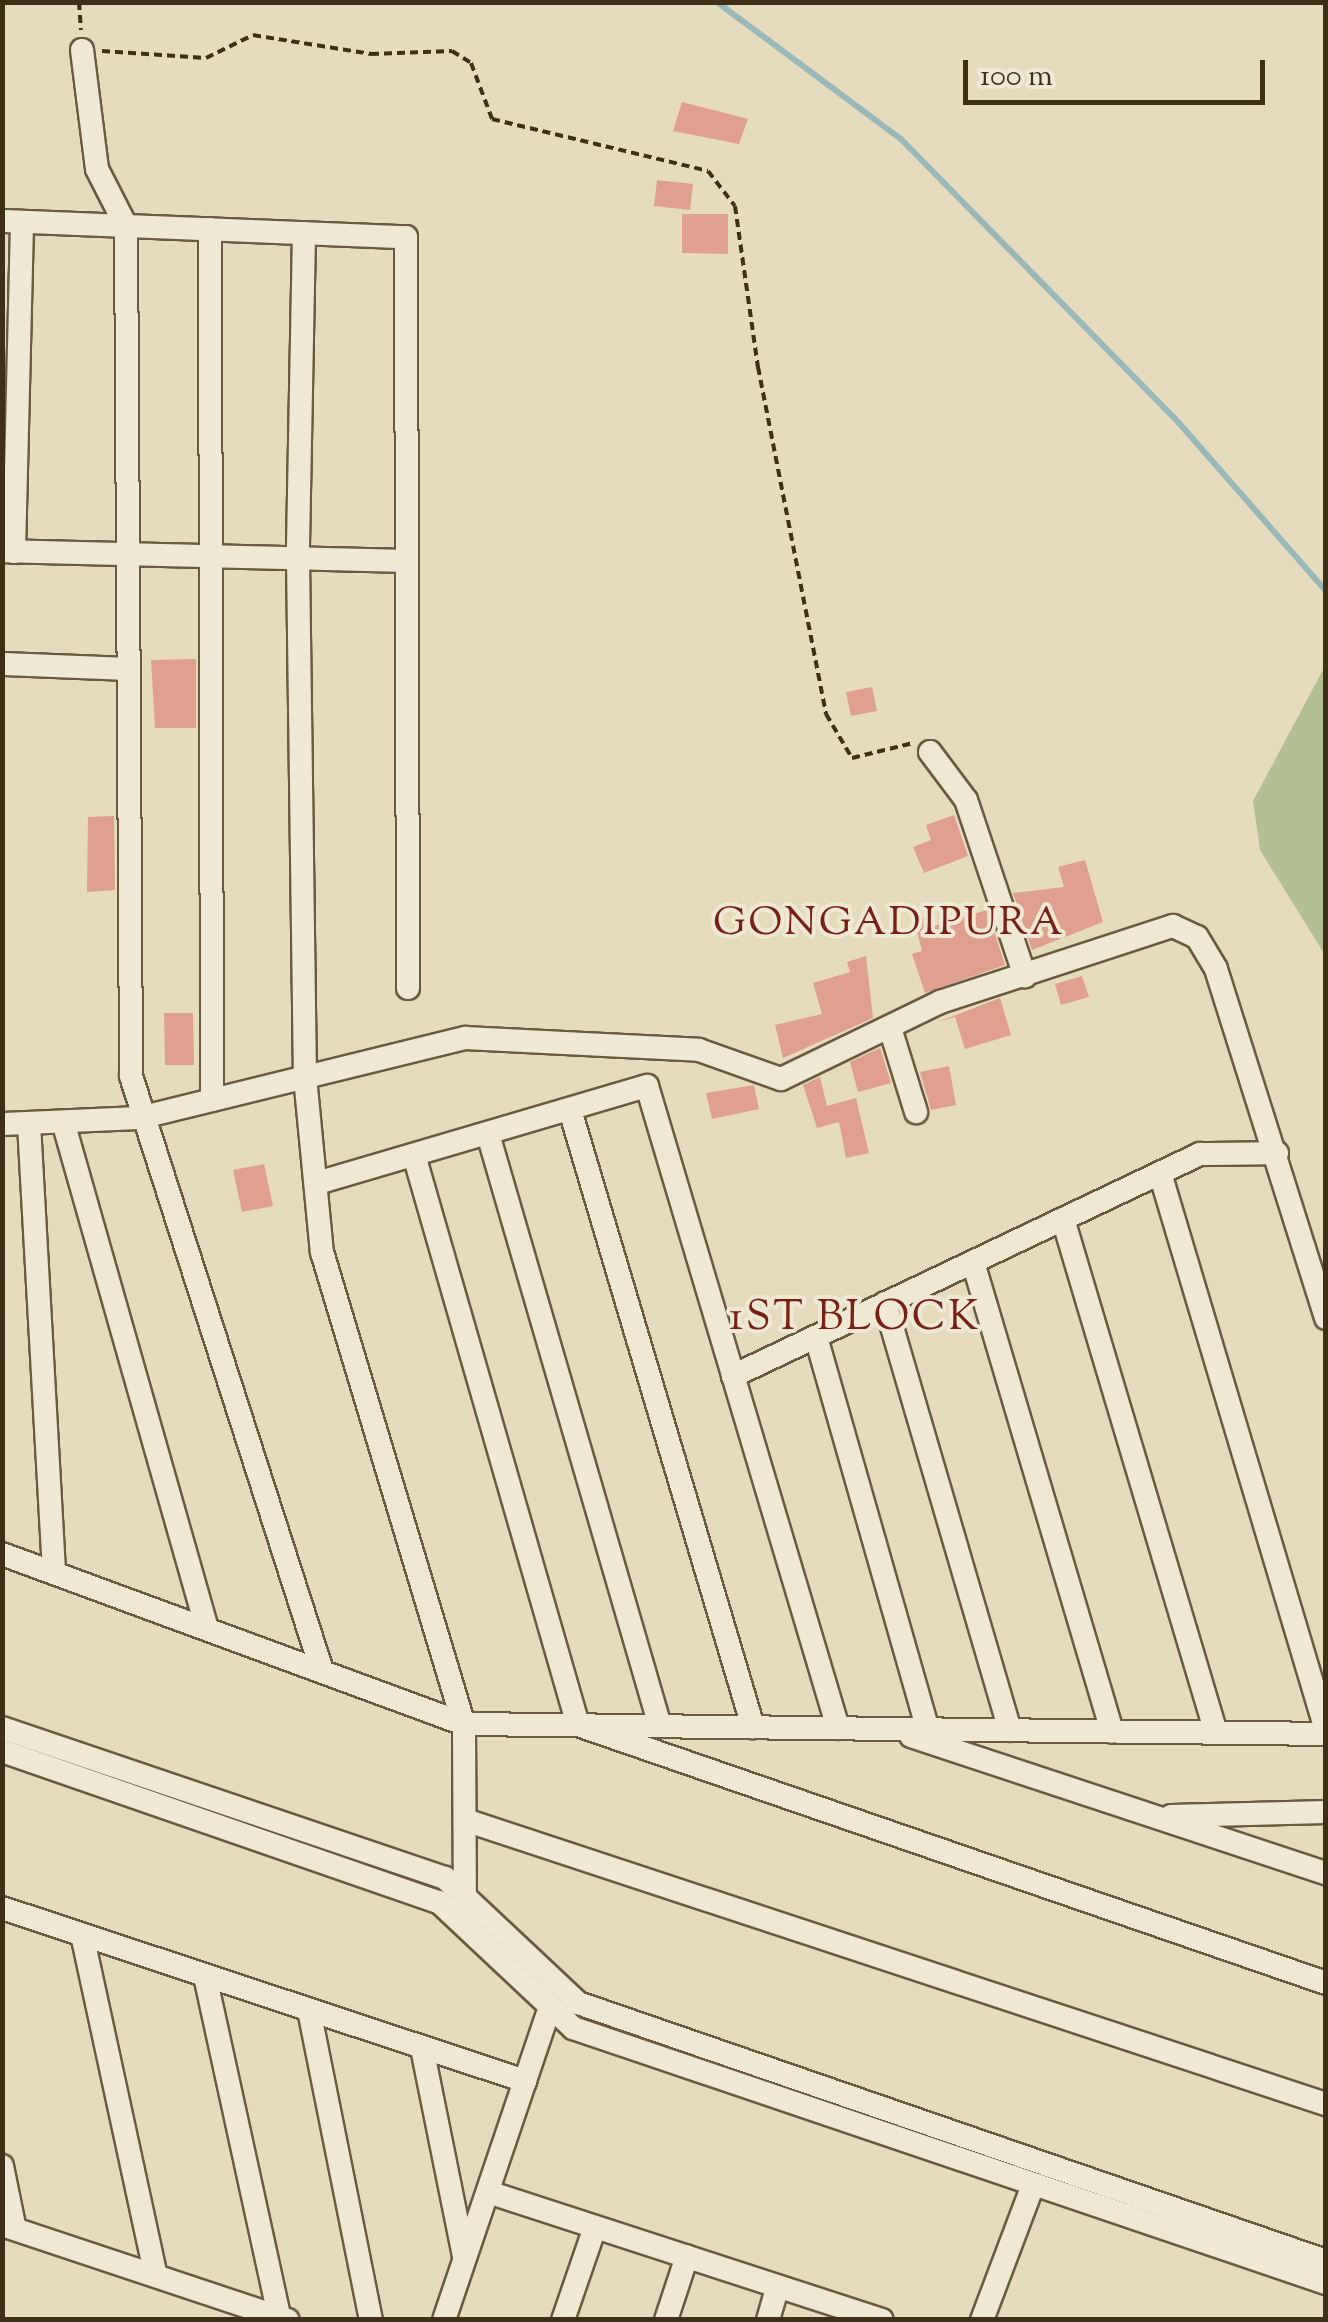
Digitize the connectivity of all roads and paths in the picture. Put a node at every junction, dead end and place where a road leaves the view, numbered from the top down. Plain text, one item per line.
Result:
1 (78, 2) edge
2 (82, 50) junction
3 (12, 222) edge
4 (126, 226) junction
5 (210, 229) junction
6 (304, 233) junction
7 (8, 552) edge
8 (124, 554) junction
9 (211, 556) junction
10 (298, 559) junction
11 (407, 562) junction
12 (2, 664) edge
13 (124, 669) junction
14 (930, 752) joint
15 (1025, 976) junction
16 (408, 988) dead end
17 (892, 1031) junction
18 (305, 1077) junction
19 (212, 1100) junction
20 (570, 1110) junction
21 (916, 1112) dead end
22 (139, 1118) junction
23 (2, 1124) edge
24 (29, 1124) junction
25 (64, 1125) junction
26 (488, 1134) junction
27 (1277, 1153) junction
28 (414, 1155) junction
29 (1160, 1174) junction
30 (316, 1184) junction
31 (1294, 1210) junction
32 (1064, 1218) junction
33 (1326, 1248) edge
34 (972, 1262) junction
35 (885, 1303) junction
36 (1326, 1318) edge
37 (816, 1337) junction
38 (733, 1376) junction
39 (2, 1554) edge
40 (54, 1568) junction
41 (206, 1625) junction
42 (322, 1671) junction
43 (464, 1724) junction
44 (578, 1725) junction
45 (660, 1726) junction
46 (2, 1728) edge
47 (753, 1728) junction
48 (838, 1728) junction
49 (889, 1729) junction
50 (928, 1730) junction
51 (1010, 1730) junction
52 (1112, 1732) junction
53 (1326, 1732) edge
54 (1216, 1733) junction
55 (2, 1752) edge
56 (1326, 1812) edge
57 (1152, 1816) junction
58 (464, 1820) junction
59 (1326, 1873) edge
60 (466, 1892) junction
61 (2, 1908) edge
62 (465, 1921) junction
63 (83, 1939) junction
64 (205, 1976) junction
65 (1326, 1982) edge
66 (309, 2010) junction
67 (548, 2012) junction
68 (422, 2048) junction
69 (525, 2081) junction
70 (1326, 2104) edge
71 (2, 2166) edge
72 (1032, 2185) junction
73 (488, 2192) junction
74 (8, 2225) edge
75 (595, 2226) junction
76 (686, 2256) junction
77 (465, 2260) junction
78 (1326, 2260) edge
79 (155, 2273) junction
80 (1326, 2282) edge
81 (778, 2286) junction
82 (284, 2318) edge
83 (881, 2319) edge
84 (370, 2320) edge
85 (444, 2320) edge
86 (563, 2320) edge
87 (666, 2320) edge
88 (768, 2320) edge
89 (982, 2320) edge

1 - 2 path
2 - 4 street
2 - 14 path
3 - 4 street
3 - 7 street
4 - 5 street
4 - 8 street
5 - 6 street
5 - 9 street
6 - 10 street
6 - 11 street
7 - 8 street
8 - 9 street
8 - 13 street
9 - 10 street
9 - 19 street
10 - 11 street
10 - 18 street
11 - 16 street
12 - 13 street
13 - 22 street
14 - 15 street
15 - 17 street
15 - 27 street
17 - 18 street
17 - 21 street
18 - 19 street
18 - 30 street
19 - 22 street
20 - 26 street
20 - 38 street
20 - 47 street
22 - 25 street
22 - 42 street
23 - 24 street
24 - 25 street
24 - 40 street
25 - 41 street
26 - 28 street
26 - 45 street
27 - 29 street
27 - 31 street
28 - 30 street
28 - 44 street
29 - 32 street
29 - 53 street
30 - 43 street
31 - 33 street
31 - 36 street
32 - 34 street
32 - 54 street
34 - 35 street
34 - 52 street
35 - 37 street
35 - 51 street
37 - 38 street
37 - 50 street
38 - 48 street
39 - 40 street
40 - 41 street
41 - 42 street
42 - 43 street
43 - 44 street
43 - 58 street
44 - 45 street
44 - 65 street
45 - 47 street
46 - 60 street
47 - 48 street
48 - 49 street
49 - 50 street
49 - 57 street
50 - 51 street
51 - 52 street
52 - 54 street
53 - 54 street
55 - 62 street
56 - 57 street
57 - 59 street
58 - 60 street
58 - 70 street
60 - 62 street
60 - 78 street
61 - 63 street
62 - 67 street
63 - 64 street
63 - 79 street
64 - 66 street
64 - 82 street
66 - 68 street
66 - 84 street
67 - 69 street
67 - 72 street
68 - 69 street
68 - 77 street
69 - 73 street
71 - 74 street
72 - 80 street
72 - 89 street
73 - 75 street
73 - 77 street
74 - 79 street
75 - 76 street
75 - 86 street
76 - 81 street
76 - 87 street
77 - 85 street
79 - 82 street
81 - 83 street
81 - 88 street

